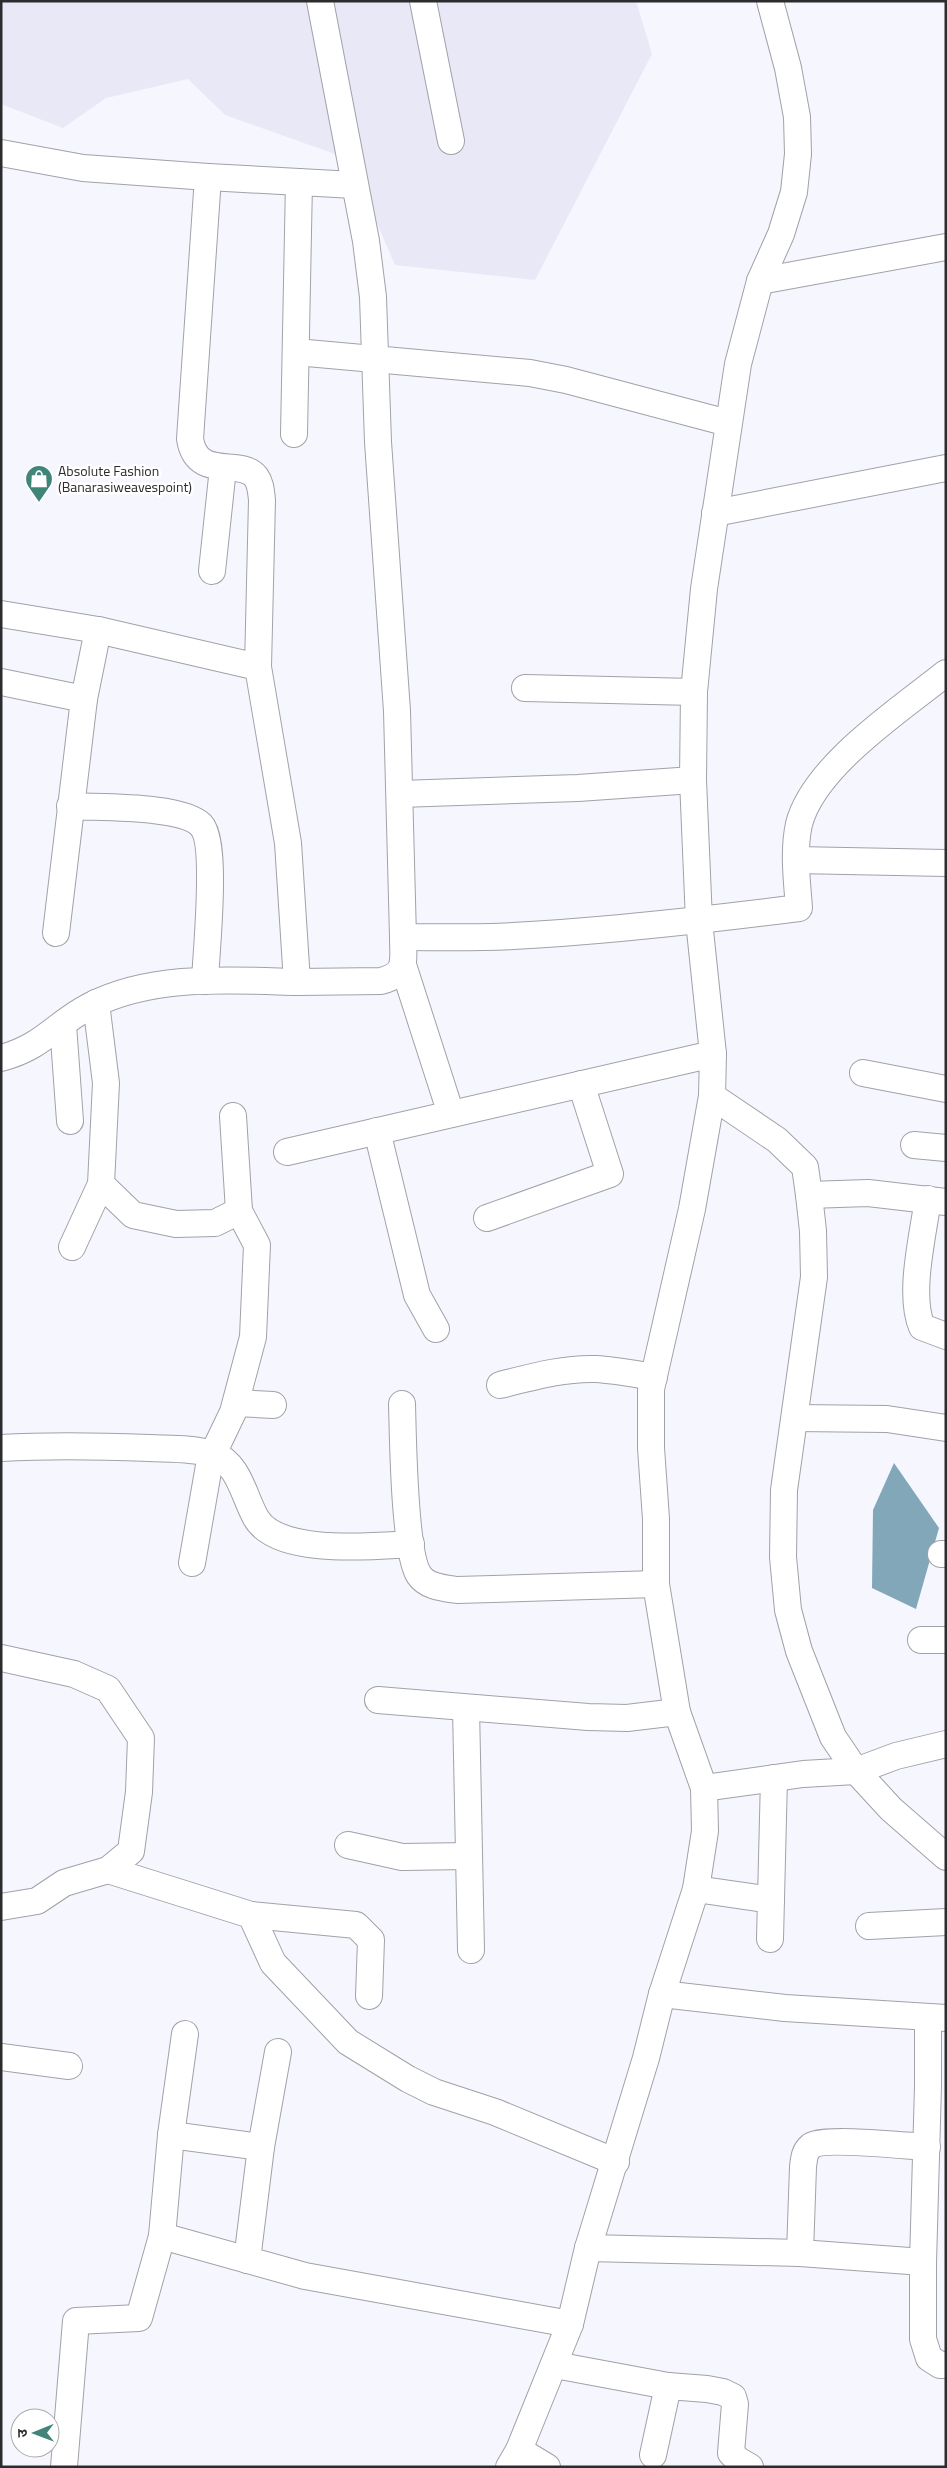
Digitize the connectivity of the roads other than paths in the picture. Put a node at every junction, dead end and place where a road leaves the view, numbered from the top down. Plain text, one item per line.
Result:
1 (320, 1) edge
2 (423, 1) edge
3 (770, 1) edge
4 (451, 142) dead end
5 (1, 153) edge
6 (208, 177) junction
7 (299, 182) junction
8 (354, 185) junction
9 (946, 247) edge
10 (760, 281) junction
11 (296, 352) junction
12 (375, 359) junction
13 (728, 423) junction
14 (294, 434) dead end
15 (223, 468) junction
16 (946, 468) edge
17 (715, 513) junction
18 (212, 571) dead end
19 (1, 614) edge
20 (98, 630) junction
21 (258, 667) junction
22 (946, 673) edge
23 (1, 682) edge
24 (525, 688) dead end
25 (694, 692) junction
26 (84, 699) junction
27 (693, 780) junction
28 (400, 794) junction
29 (70, 806) junction
30 (796, 860) junction
31 (946, 863) edge
32 (699, 921) junction
33 (56, 933) dead end
34 (403, 937) junction
35 (403, 965) junction
36 (205, 980) junction
37 (297, 982) junction
38 (96, 1003) junction
39 (63, 1025) junction
40 (712, 1054) junction
41 (1, 1058) edge
42 (862, 1073) dead end
43 (581, 1084) junction
44 (946, 1089) edge
45 (712, 1096) junction
46 (451, 1114) junction
47 (233, 1116) dead end
48 (70, 1121) dead end
49 (377, 1131) junction
50 (914, 1145) dead end
51 (946, 1148) edge
52 (287, 1152) dead end
53 (100, 1184) junction
54 (809, 1195) junction
55 (937, 1201) edge
56 (239, 1211) junction
57 (487, 1218) dead end
58 (72, 1247) dead end
59 (436, 1329) dead end
60 (946, 1336) edge
61 (654, 1377) junction
62 (500, 1385) dead end
63 (236, 1403) junction
64 (402, 1404) dead end
65 (273, 1405) dead end
66 (795, 1418) junction
67 (946, 1428) edge
68 (1, 1448) edge
69 (213, 1454) junction
70 (411, 1544) junction
71 (192, 1563) dead end
72 (656, 1584) junction
73 (1, 1658) edge
74 (378, 1700) dead end
75 (466, 1708) junction
76 (677, 1712) junction
77 (946, 1744) edge
78 (856, 1771) junction
79 (774, 1778) junction
80 (704, 1788) junction
81 (348, 1844) dead end
82 (469, 1856) junction
83 (946, 1857) edge
84 (108, 1870) junction
85 (696, 1889) junction
86 (771, 1900) junction
87 (1, 1907) edge
88 (251, 1915) junction
89 (946, 1922) edge
90 (869, 1926) dead end
91 (770, 1939) dead end
92 (471, 1950) dead end
93 (662, 1994) junction
94 (370, 1996) dead end
95 (937, 2018) edge
96 (185, 2034) dead end
97 (278, 2052) dead end
98 (1, 2056) edge
99 (70, 2066) dead end
100 (171, 2135) junction
101 (261, 2146) junction
102 (927, 2147) junction
103 (616, 2162) junction
104 (162, 2236) junction
105 (588, 2248) junction
106 (800, 2253) junction
107 (246, 2260) junction
108 (923, 2262) junction
109 (570, 2324) junction
110 (555, 2365) junction
111 (946, 2365) edge
112 (668, 2386) junction
113 (652, 2455) dead end
114 (514, 2458) edge
115 (64, 2467) edge
116 (547, 2467) edge
117 (750, 2467) edge

1 - 8 street
2 - 4 street
3 - 10 street
5 - 6 street
6 - 7 street
6 - 15 street
7 - 8 street
7 - 11 street
8 - 12 street
9 - 10 street
10 - 13 street
11 - 12 street
11 - 14 street
12 - 13 street
12 - 28 street
13 - 17 street
15 - 18 street
15 - 21 street
16 - 17 street
17 - 25 street
19 - 20 street
20 - 21 street
20 - 26 street
21 - 37 street
22 - 30 street
23 - 26 street
24 - 25 street
25 - 27 street
26 - 29 street
27 - 28 street
27 - 32 street
28 - 34 street
29 - 33 street
29 - 36 street
30 - 31 street
30 - 32 street
32 - 34 street
32 - 40 street
34 - 35 street
35 - 37 street
35 - 46 street
36 - 37 street
36 - 38 street
38 - 39 street
38 - 53 street
39 - 41 street
39 - 48 street
40 - 43 street
40 - 45 street
42 - 44 street
43 - 46 street
43 - 57 street
45 - 54 street
45 - 61 street
46 - 49 street
47 - 56 street
49 - 52 street
49 - 59 street
50 - 51 street
53 - 56 street
53 - 58 street
54 - 55 street
54 - 66 street
55 - 60 street
56 - 63 street
61 - 62 street
61 - 72 street
63 - 65 street
63 - 69 street
64 - 70 street
66 - 67 street
66 - 78 street
68 - 69 street
69 - 70 street
69 - 71 street
70 - 72 street
72 - 76 street
73 - 84 street
74 - 75 street
75 - 76 street
75 - 82 street
76 - 80 street
77 - 78 street
78 - 79 street
78 - 83 street
79 - 80 street
79 - 86 street
80 - 85 street
81 - 82 street
82 - 92 street
84 - 87 street
84 - 88 street
85 - 86 street
85 - 93 street
86 - 91 street
88 - 94 street
88 - 103 street
89 - 90 street
93 - 95 street
93 - 103 street
95 - 102 street
96 - 100 street
97 - 101 street
98 - 99 street
100 - 101 street
100 - 104 street
101 - 107 street
102 - 106 street
102 - 108 street
103 - 105 street
104 - 107 street
104 - 115 street
105 - 106 street
105 - 109 street
106 - 108 street
107 - 109 street
108 - 111 street
109 - 110 street
110 - 112 street
110 - 114 street
112 - 113 street
112 - 117 street
114 - 116 street

